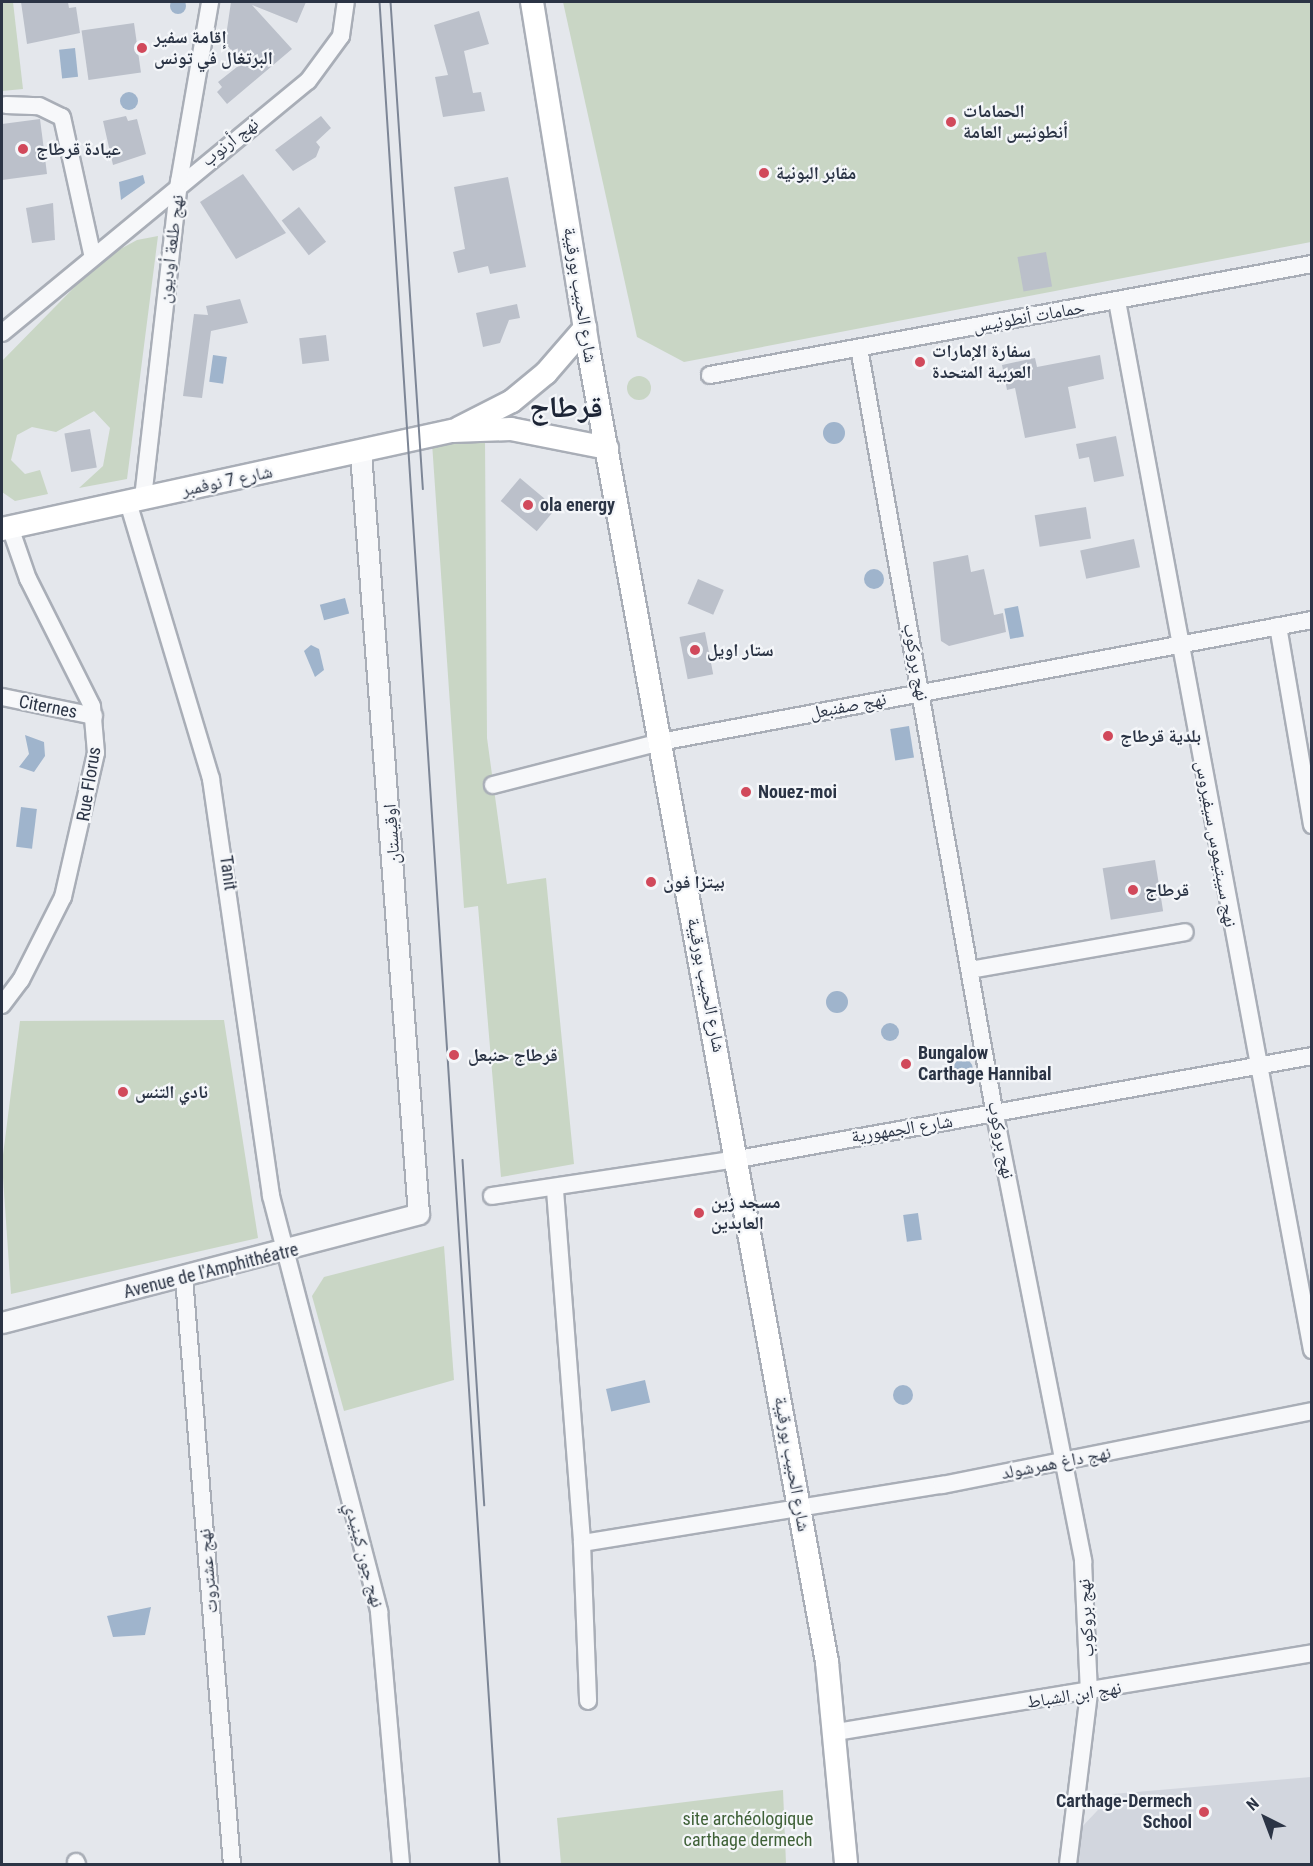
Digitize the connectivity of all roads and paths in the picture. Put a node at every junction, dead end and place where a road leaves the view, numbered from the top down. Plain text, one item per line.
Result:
1 (210, 2) edge
2 (346, 2) edge
3 (532, 2) edge
4 (6, 105) dead end
5 (179, 182) junction
6 (92, 253) junction
7 (1311, 264) edge
8 (1118, 301) junction
9 (585, 328) junction
10 (2, 333) edge
11 (859, 348) junction
12 (710, 375) dead end
13 (453, 432) junction
14 (607, 447) junction
15 (361, 454) junction
16 (136, 500) junction
17 (6, 528) edge
18 (1311, 620) edge
19 (1278, 627) junction
20 (1180, 646) junction
21 (921, 692) junction
22 (2, 698) edge
23 (94, 716) junction
24 (660, 742) junction
25 (494, 785) dead end
26 (1311, 825) edge
27 (1185, 932) dead end
28 (970, 970) junction
29 (2, 1005) edge
30 (1311, 1056) edge
31 (1256, 1068) junction
32 (995, 1115) junction
33 (738, 1159) junction
34 (555, 1190) junction
35 (492, 1196) dead end
36 (419, 1214) joint
37 (283, 1254) junction
38 (184, 1278) junction
39 (2, 1323) edge
40 (1311, 1350) edge
41 (1311, 1412) edge
42 (1063, 1461) junction
43 (799, 1506) junction
44 (582, 1543) junction
45 (1311, 1653) edge
46 (1089, 1693) junction
47 (588, 1701) dead end
48 (836, 1732) junction
49 (232, 1864) edge
50 (401, 1864) edge
51 (846, 1864) edge
52 (1068, 1864) edge

1 - 5 street, نهج طلعة أوديون
2 - 5 street, نهج أرنوب
3 - 9 main road, شارع الحبيب بورقيبة
4 - 6 street
5 - 6 street, نهج أرنوب
5 - 16 street, نهج طلعة أوديون
6 - 10 street, نهج أرنوب
7 - 8 street, حمامات أنطونيس
8 - 11 street, حمامات أنطونيس
8 - 20 street, نهج سيبتيموس سيفيروس
9 - 13 main road, شارع 7 نوفمبر
9 - 14 main road, شارع الحبيب بورقيبة
11 - 12 street, حمامات أنطونيس
11 - 21 street, نهج بروكوب
13 - 14 main road, شارع 7 نوفمبر
13 - 15 main road, شارع 7 نوفمبر
14 - 24 main road, شارع الحبيب بورقيبة
15 - 16 main road, شارع 7 نوفمبر
15 - 36 street, اوقيستان
16 - 17 main road, شارع 7 نوفمبر
16 - 37 street, Tanit
17 - 23 street, Rue Florus
18 - 19 street, نهج صفنبعل
19 - 20 street, نهج صفنبعل
19 - 26 street
20 - 21 street, نهج صفنبعل
20 - 31 street, نهج سيبتيموس سيفيروس
21 - 24 street, نهج صفنبعل
21 - 28 street, نهج بروكوب
22 - 23 street, Citernes
23 - 29 street, Rue Florus
24 - 25 street, نهج صفنبعل
24 - 33 main road, شارع الحبيب بورقيبة
27 - 28 street
28 - 32 street, نهج بروكوب
30 - 31 street, شارع الجمهورية
31 - 32 street, شارع الجمهورية
31 - 40 street, نهج سيبتيموس سيفيروس
32 - 33 street, شارع الجمهورية
32 - 42 street, نهج بروكوب
33 - 34 street, شارع الجمهورية
33 - 43 main road, شارع الحبيب بورقيبة
34 - 35 street, شارع الجمهورية
34 - 44 street
36 - 37 street, Avenue de l'Amphithéatre
37 - 38 street, Avenue de l'Amphithéatre
37 - 50 street, نهج جون كينيدي
38 - 39 street, Avenue de l'Amphithéatre
38 - 49 street, نهج عشتروت
41 - 42 street, نهج داغ همرشولد
42 - 43 street, نهج داغ همرشولد
42 - 46 street, نهج بروكوب
43 - 44 street, نهج داغ همرشولد
43 - 48 main road, شارع الحبيب بورقيبة
44 - 47 street
45 - 46 street, نهج ابن الشباط
46 - 48 street, نهج ابن الشباط
46 - 52 street, نهج بروكوب
48 - 51 main road, شارع الحبيب بورقيبة

